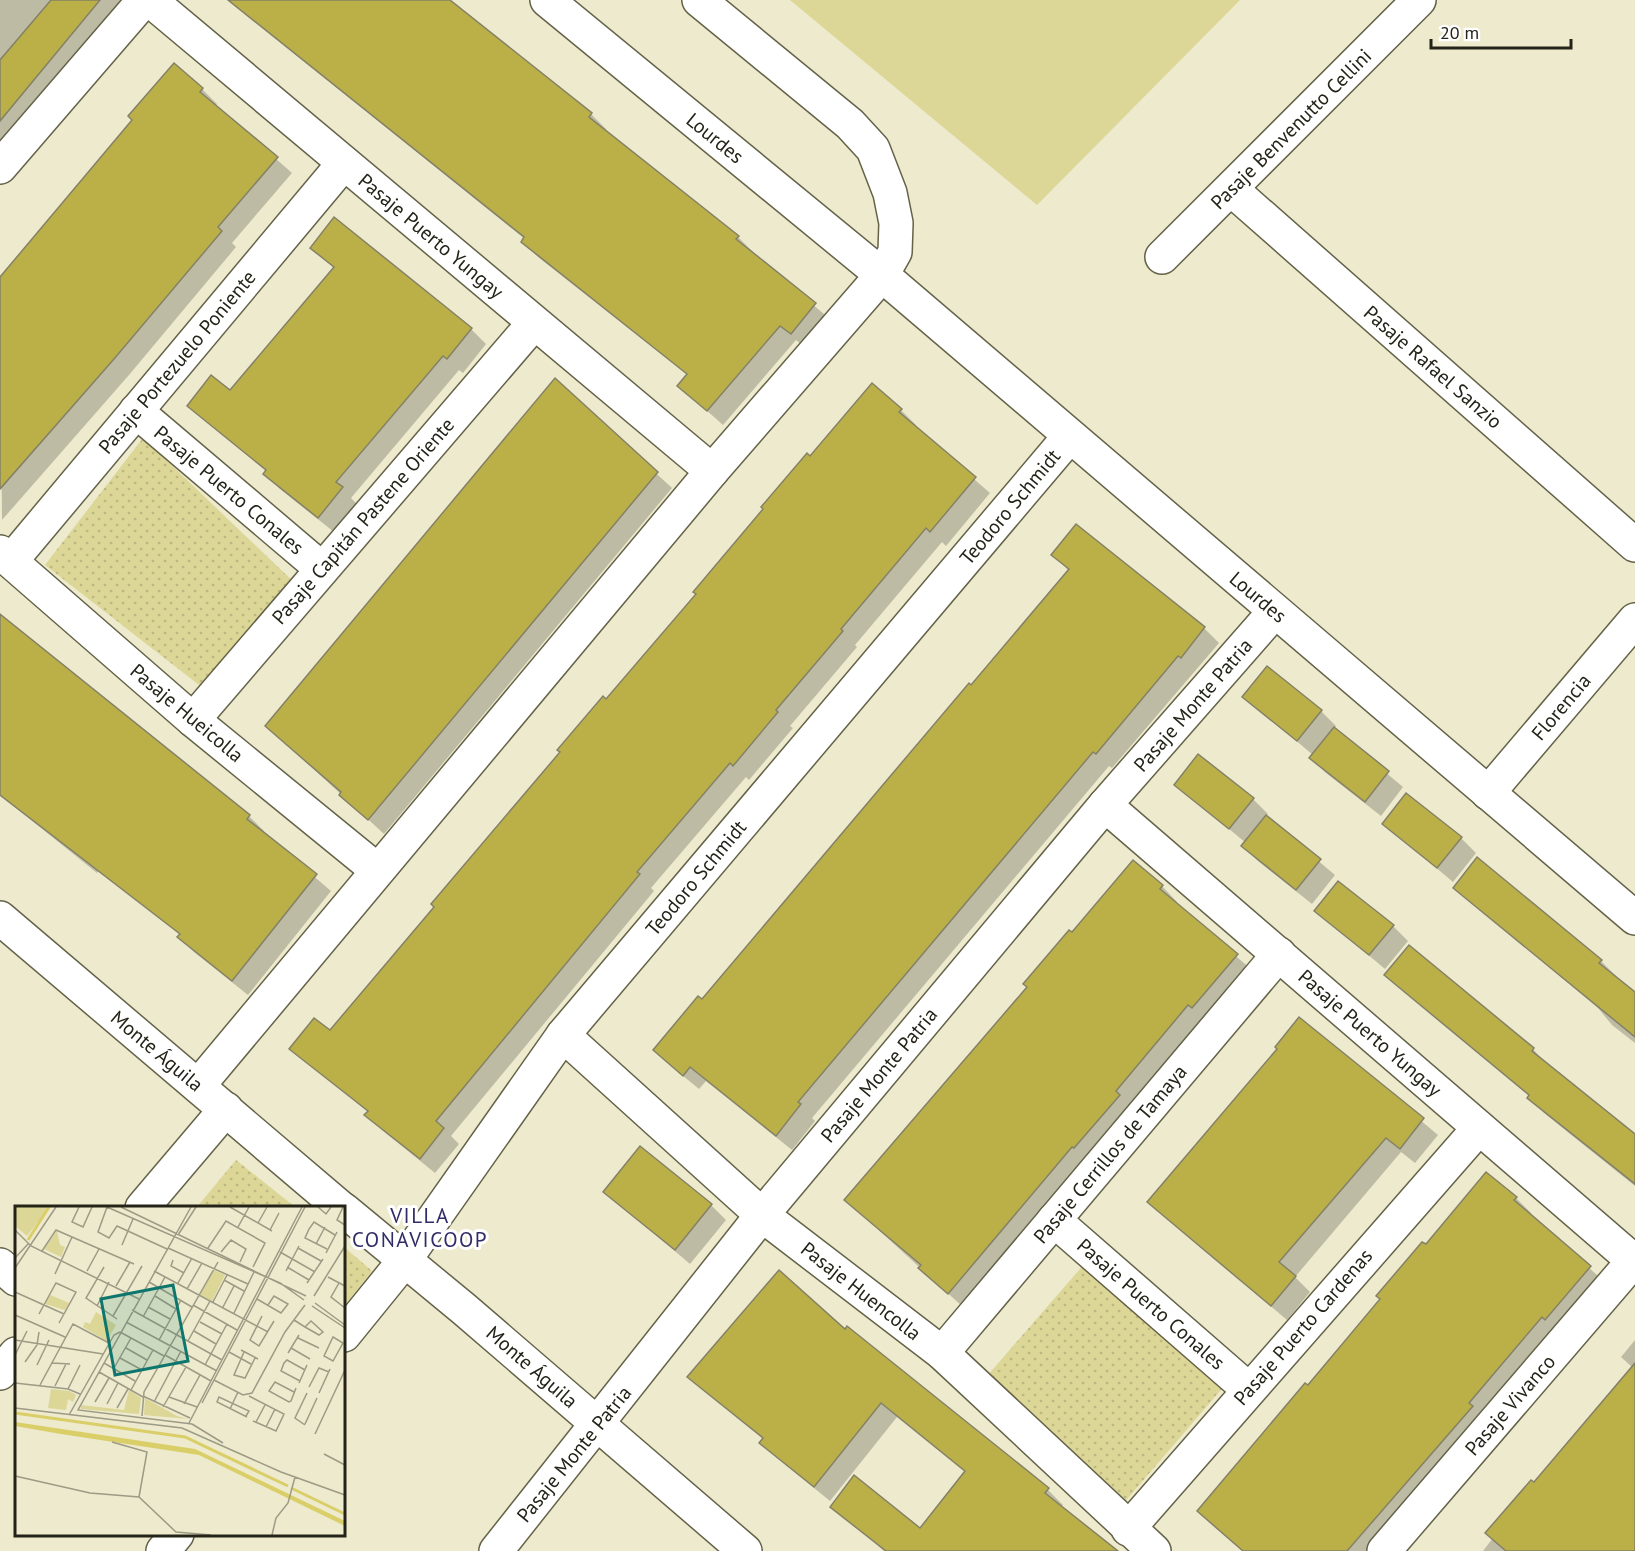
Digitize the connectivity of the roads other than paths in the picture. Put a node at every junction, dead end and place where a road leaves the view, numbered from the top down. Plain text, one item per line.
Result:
1 (144, 0) edge
2 (150, 0) edge
3 (547, 0) edge
4 (699, 0) edge
5 (1419, 0) edge
6 (344, 163) junction
7 (0, 167) edge
8 (1231, 189) junction
9 (1162, 257) dead end
10 (882, 275) junction
11 (534, 323) junction
12 (136, 411) junction
13 (1069, 437) junction
14 (712, 471) junction
15 (1635, 545) edge
16 (5, 556) edge
17 (322, 569) junction
18 (1275, 611) junction
19 (1635, 620) edge
20 (193, 720) junction
21 (1488, 793) junction
22 (1105, 805) junction
23 (377, 870) junction
24 (0, 918) edge
25 (1635, 918) edge
26 (1279, 954) junction
27 (563, 1035) junction
28 (198, 1086) junction
29 (226, 1110) junction
30 (1479, 1128) junction
31 (144, 1206) edge
32 (338, 1206) edge
33 (345, 1212) edge
34 (762, 1215) junction
35 (1054, 1220) junction
36 (404, 1261) junction
37 (1634, 1261) edge
38 (0, 1265) edge
39 (15, 1278) edge
40 (345, 1334) edge
41 (942, 1353) junction
42 (15, 1355) edge
43 (0, 1373) edge
44 (1248, 1389) junction
45 (598, 1425) junction
46 (1128, 1529) junction
47 (175, 1536) edge
48 (162, 1551) edge
49 (496, 1551) edge
50 (745, 1551) edge
51 (1154, 1551) edge
52 (1384, 1551) edge

1 - 7 street
2 - 6 street, Pasaje Puerto Yungay
3 - 10 street, Lourdes
4 - 10 street
5 - 8 street, Pasaje Benvenutto Cellini
6 - 11 street, Pasaje Puerto Yungay
6 - 12 street, Pasaje Portezuelo Poniente
8 - 9 street, Pasaje Benvenutto Cellini
8 - 15 street, Pasaje Rafael Sanzio
10 - 13 street, Lourdes
10 - 14 street
11 - 14 street, Pasaje Puerto Yungay
11 - 17 street, Pasaje Capitán Pastene Oriente
12 - 16 street, Pasaje Portezuelo Poniente
12 - 17 street, Pasaje Puerto Conales
13 - 18 street, Lourdes
13 - 27 street, Teodoro Schmidt
14 - 23 street
16 - 20 street, Pasaje Hueicolla
17 - 20 street, Pasaje Capitán Pastene Oriente
18 - 21 street, Lourdes
18 - 22 street, Pasaje Monte Patria
19 - 21 street, Florencia
20 - 23 street, Pasaje Hueicolla
21 - 25 street, Lourdes
22 - 26 street, Pasaje Puerto Yungay
22 - 34 street, Pasaje Monte Patria
23 - 28 street
24 - 28 street, Monte Águila
26 - 30 street, Pasaje Puerto Yungay
26 - 35 street, Pasaje Cerrillos de Tamaya
27 - 34 street, Pasaje Huencolla
27 - 36 street, Teodoro Schmidt
28 - 29 street, Monte Águila
29 - 31 street
29 - 32 street, Monte Águila
30 - 37 street, Pasaje Puerto Yungay
30 - 44 street, Pasaje Puerto Cardenas
33 - 36 street, Monte Águila
34 - 41 street, Pasaje Huencolla
34 - 45 street, Pasaje Monte Patria
35 - 41 street, Pasaje Cerrillos de Tamaya
35 - 44 street, Pasaje Puerto Conales
36 - 40 street, Teodoro Schmidt
36 - 45 street, Monte Águila
37 - 52 street, Pasaje Vivanco
38 - 39 street
41 - 46 street, Pasaje Huencolla
42 - 43 street
44 - 46 street, Pasaje Puerto Cardenas
45 - 49 street, Pasaje Monte Patria
45 - 50 street, Monte Águila
46 - 51 street, Pasaje Huencolla
47 - 48 street

